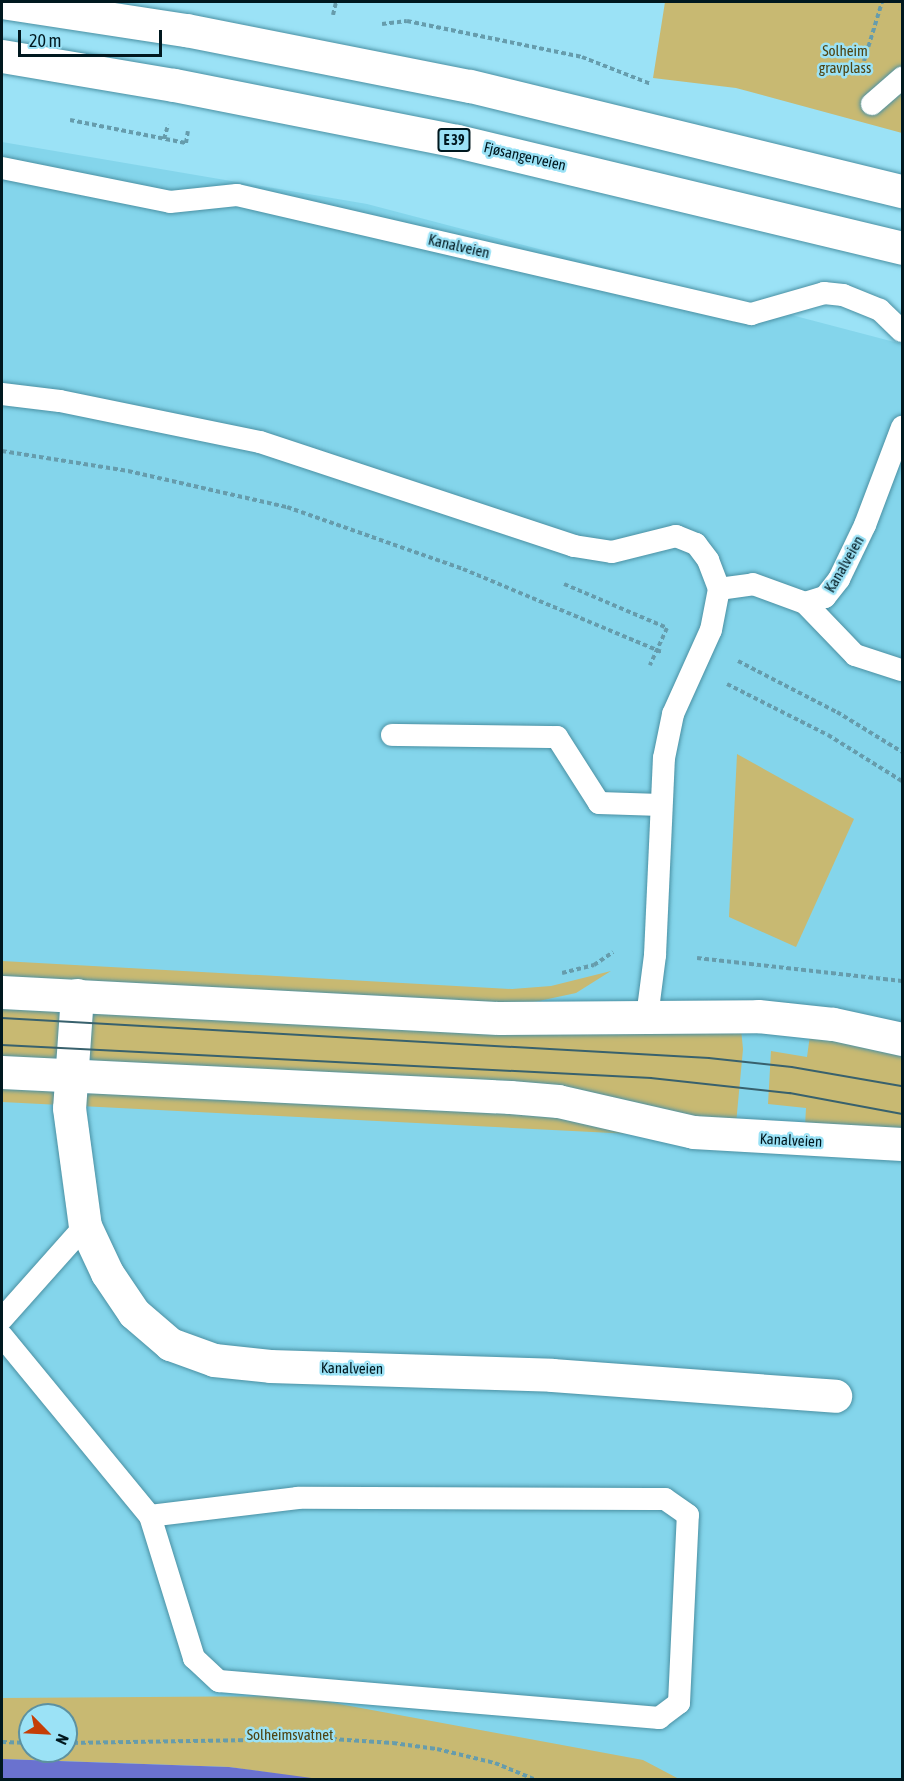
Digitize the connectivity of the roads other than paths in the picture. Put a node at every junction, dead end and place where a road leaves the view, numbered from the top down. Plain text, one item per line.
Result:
1 (2, 2) edge
2 (2, 56) edge
3 (903, 78) edge
4 (872, 104) dead end
5 (2, 168) edge
6 (903, 191) edge
7 (903, 248) edge
8 (903, 331) edge
9 (2, 394) edge
10 (901, 435) edge
11 (719, 589) junction
12 (805, 603) junction
13 (901, 670) edge
14 (392, 735) dead end
15 (661, 805) junction
16 (2, 992) edge
17 (77, 996) junction
18 (647, 1017) junction
19 (903, 1039) edge
20 (2, 1072) edge
21 (71, 1076) junction
22 (903, 1144) edge
23 (85, 1227) junction
24 (2, 1319) edge
25 (2, 1336) edge
26 (835, 1396) dead end
27 (150, 1516) junction

1 - 6 main road
2 - 7 main road, Fjøsangerveien / E 39
3 - 4 lane
5 - 8 lane, Kanalveien
9 - 11 lane
10 - 12 lane, Kanalveien
11 - 12 lane
11 - 15 lane
12 - 13 lane
14 - 15 lane
15 - 18 lane
16 - 17 main road
17 - 18 main road
17 - 21 main road, Kanalveien
18 - 19 main road
20 - 21 main road, Kanalveien
21 - 22 main road, Kanalveien
21 - 23 main road, Kanalveien
23 - 24 lane
23 - 26 main road, Kanalveien
25 - 27 lane
27 - 27 lane

